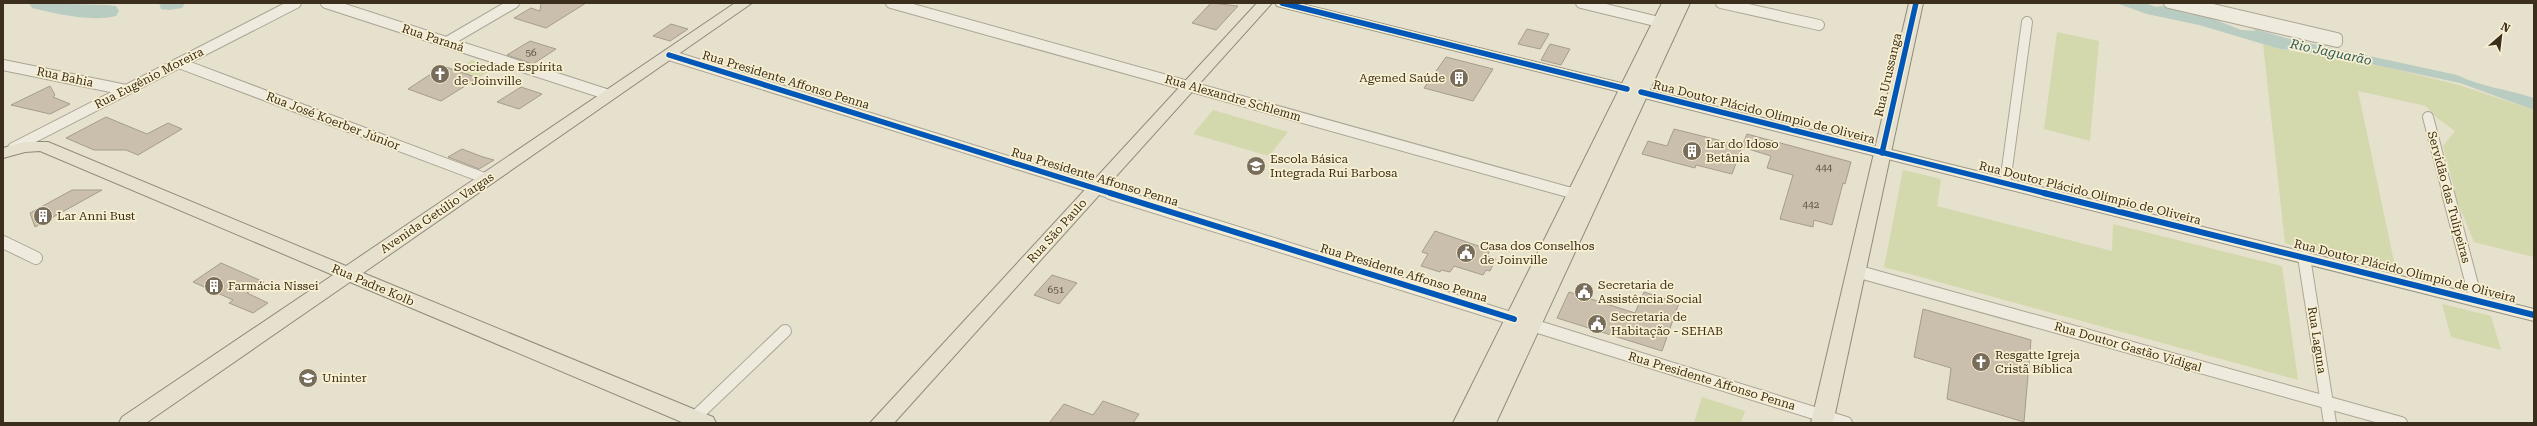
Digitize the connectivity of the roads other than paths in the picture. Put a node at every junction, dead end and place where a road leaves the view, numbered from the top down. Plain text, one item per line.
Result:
1 (296, 3) edge
2 (326, 3) edge
3 (514, 3) edge
4 (745, 3) edge
5 (891, 3) edge
6 (1265, 3) edge
7 (1282, 3) edge
8 (1581, 3) edge
9 (1669, 3) edge
10 (1684, 3) edge
11 (1721, 3) edge
12 (1916, 3) edge
13 (2169, 3) edge
14 (2188, 3) edge
15 (1659, 22) junction
16 (2027, 22) dead end
17 (1819, 25) dead end
18 (447, 42) junction
19 (669, 55) junction
20 (179, 63) junction
21 (3, 65) edge
22 (1189, 86) junction
23 (126, 90) junction
24 (1634, 91) junction
25 (610, 95) junction
26 (2428, 117) dead end
27 (43, 139) junction
28 (8, 151) edge
29 (1882, 152) junction
30 (487, 179) junction
31 (2005, 183) junction
32 (1096, 188) junction
33 (1576, 194) junction
34 (3, 242) edge
35 (36, 258) dead end
36 (2304, 258) junction
37 (1856, 272) junction
38 (348, 274) junction
39 (2476, 300) junction
40 (2534, 314) edge
41 (1523, 322) junction
42 (785, 331) dead end
43 (2327, 402) junction
44 (1823, 420) edge
45 (699, 421) edge
46 (130, 423) edge
47 (881, 423) edge
48 (1464, 423) edge
49 (1485, 423) edge
50 (1846, 423) edge
51 (2330, 423) edge
52 (2401, 423) edge

1 - 20 street, Rua Eugênio Moreira
2 - 18 street, Rua Paraná
3 - 18 street
4 - 19 main road, Avenida Getúlio Vargas
5 - 22 street, Rua Alexandre Schlemm
6 - 22 main road, Rua São Paulo
7 - 24 main road, Rua Doutor Plácido Olímpio de Oliveira
8 - 15 street
9 - 15 main road
10 - 24 main road
11 - 17 street
12 - 29 main road, Rua Urussanga
13 - 14 street
15 - 24 main road
16 - 31 street
18 - 25 street, Rua Paraná
19 - 25 main road, Avenida Getúlio Vargas
19 - 32 street, Rua Presidente Affonso Penna
20 - 23 street, Rua Eugênio Moreira
20 - 30 street, Rua José Koerber Júnior
21 - 23 street, Rua Bahia
22 - 32 main road, Rua São Paulo
22 - 33 street, Rua Alexandre Schlemm
23 - 27 street, Rua Eugênio Moreira
24 - 29 main road, Rua Doutor Plácido Olímpio de Oliveira
24 - 33 main road
24 - 41 main road
25 - 30 main road, Avenida Getúlio Vargas
26 - 39 street, Servidão das Tulipeiras
27 - 28 main road, Rua Padre Kolb
27 - 38 main road, Rua Padre Kolb
29 - 31 main road, Rua Doutor Plácido Olímpio de Oliveira
29 - 37 main road, Rua Urussanga
30 - 38 main road, Avenida Getúlio Vargas
31 - 36 main road, Rua Doutor Plácido Olímpio de Oliveira
32 - 41 street, Rua Presidente Affonso Penna
32 - 47 main road, Rua São Paulo
33 - 41 main road
34 - 35 street
36 - 39 main road, Rua Doutor Plácido Olímpio de Oliveira
36 - 43 street, Rua Laguna
37 - 43 street, Rua Doutor Gastão Vidigal
37 - 44 main road, Rua Urussanga
38 - 45 main road, Rua Padre Kolb
38 - 46 main road, Avenida Getúlio Vargas
39 - 40 main road, Rua Doutor Plácido Olímpio de Oliveira
41 - 44 street, Rua Presidente Affonso Penna
41 - 48 main road
41 - 49 main road
42 - 45 street
43 - 51 street, Rua Laguna
43 - 52 street, Rua Doutor Gastão Vidigal
44 - 50 street, Rua Presidente Affonso Penna

